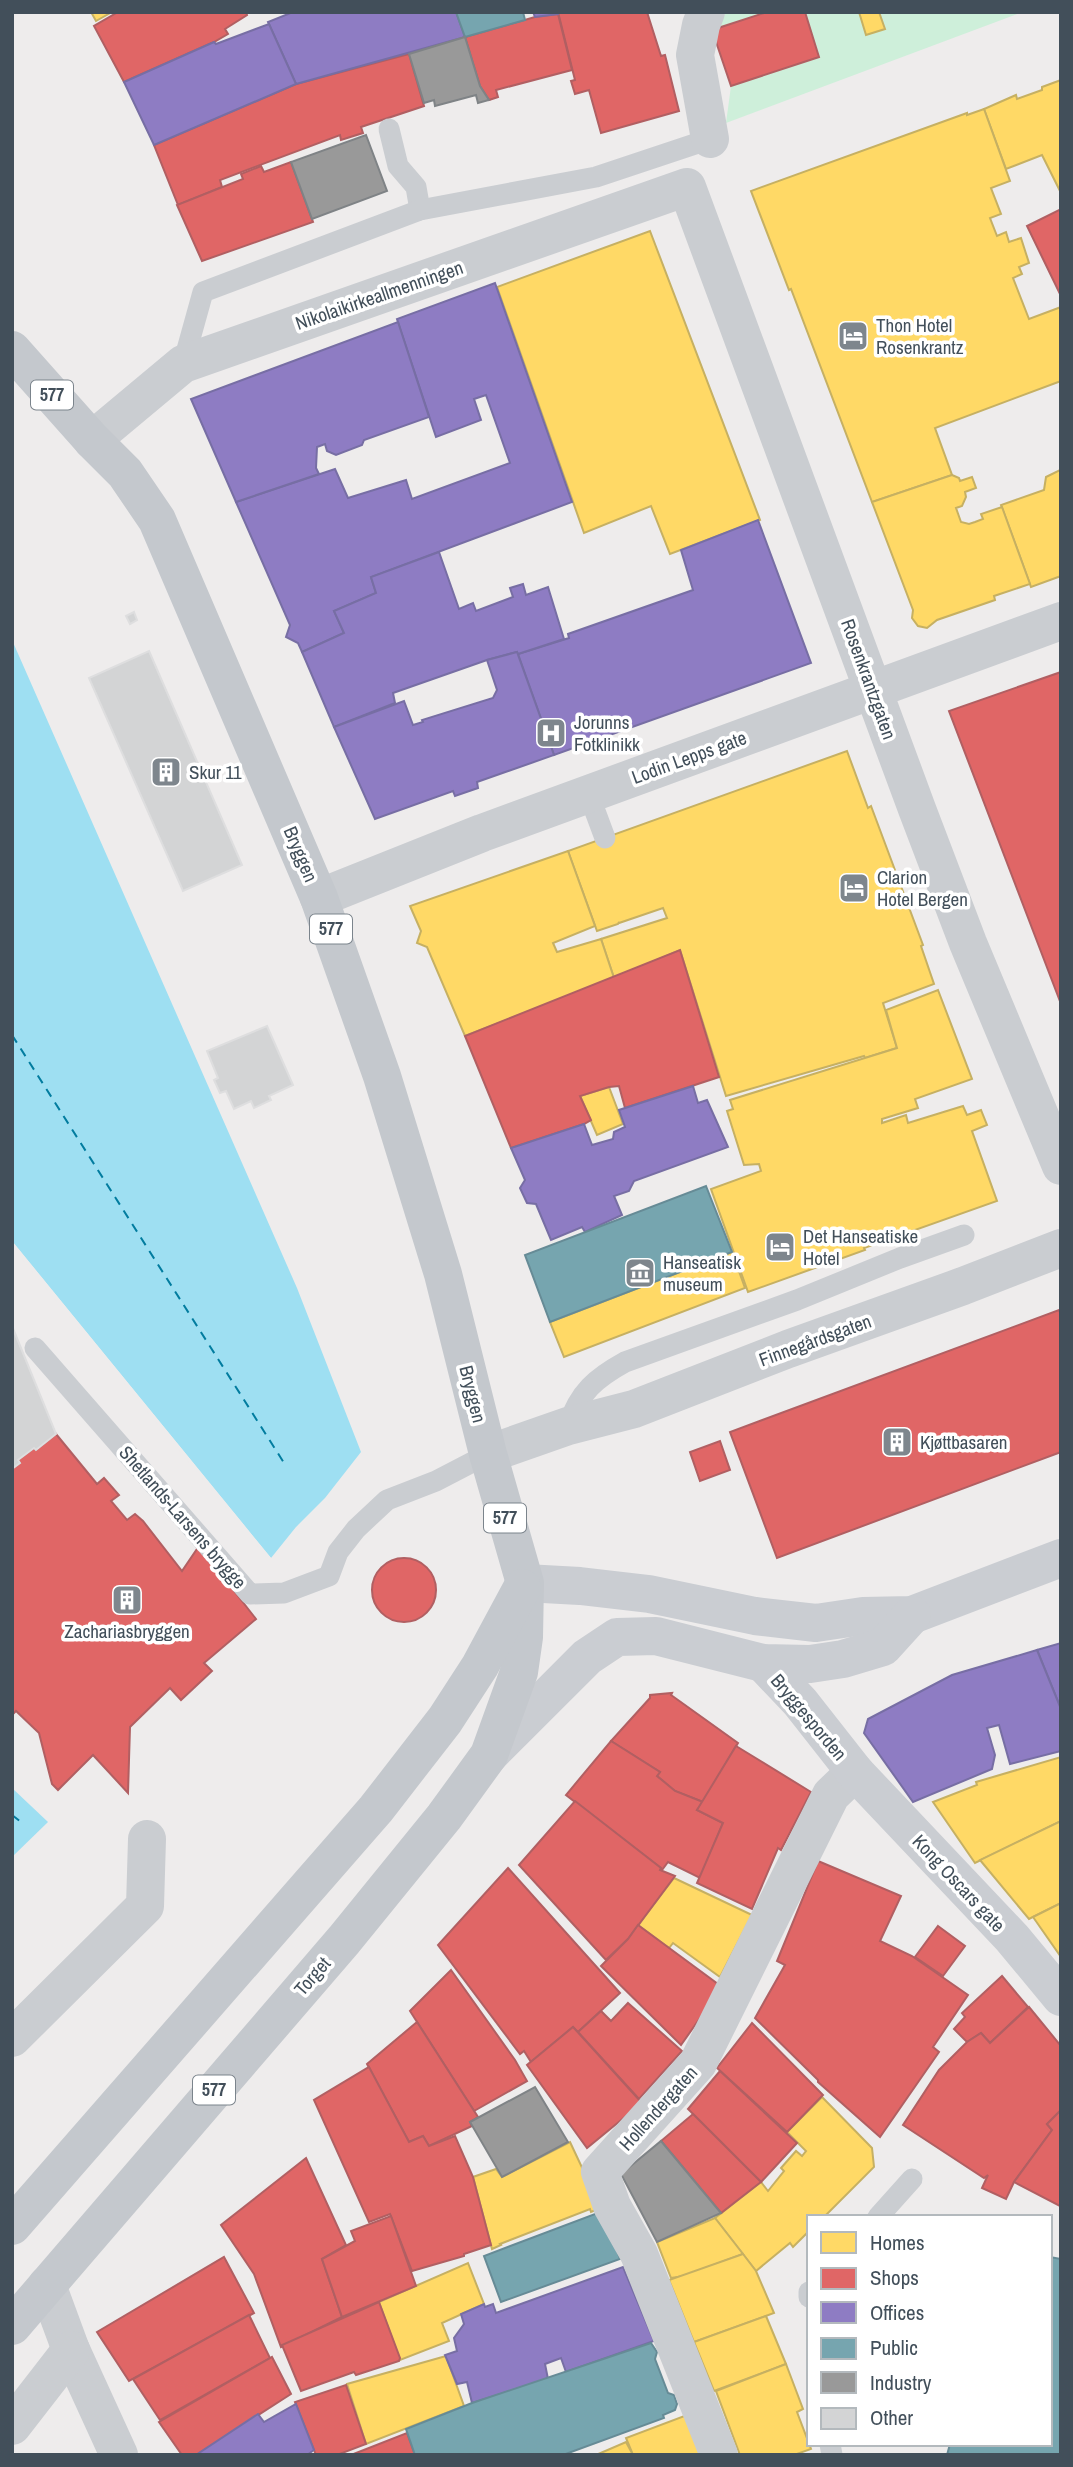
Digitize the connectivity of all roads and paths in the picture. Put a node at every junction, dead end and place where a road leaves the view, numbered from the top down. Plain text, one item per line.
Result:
1 (706, 12) edge
2 (389, 129) dead end
3 (710, 139) joint
4 (687, 187) joint
5 (420, 210) junction
6 (12, 350) edge
7 (183, 364) junction
8 (92, 440) junction
9 (1061, 621) edge
10 (873, 690) junction
11 (589, 794) junction
12 (605, 838) dead end
13 (319, 898) junction
14 (1061, 1166) edge
15 (964, 1235) dead end
16 (1061, 1248) edge
17 (35, 1348) dead end
18 (568, 1426) junction
19 (488, 1454) junction
20 (1061, 1558) edge
21 (525, 1583) junction
22 (912, 1615) junction
23 (763, 1664) junction
24 (489, 1755) junction
25 (855, 1772) junction
26 (146, 1839) dead end
27 (1061, 1997) edge
28 (12, 2038) edge
29 (912, 2179) dead end
30 (880, 2215) edge
31 (12, 2227) edge
32 (47, 2285) junction
33 (12, 2326) edge
34 (71, 2350) junction
35 (12, 2426) edge
36 (119, 2455) edge
37 (719, 2455) edge

1 - 3 street
2 - 5 lane
3 - 5 lane
4 - 7 street, Nikolaikirkeallmenningen
4 - 10 street, Rosenkrantzgaten
5 - 7 lane
6 - 8 main road, Bryggen / 577
7 - 8 street, Nikolaikirkeallmenningen
8 - 13 main road, Bryggen / 577
9 - 10 street, Lodin Lepps gate
10 - 11 street, Lodin Lepps gate
10 - 14 street, Rosenkrantzgaten
11 - 12 lane
11 - 13 street, Lodin Lepps gate
13 - 19 main road, Bryggen / 577
15 - 18 lane
16 - 18 street, Finnegårdsgaten
17 - 19 lane, Shetlands-Larsens brygge
18 - 19 street, Finnegårdsgaten
19 - 21 main road, Torget / 577
20 - 22 main road
21 - 22 main road
21 - 24 main road, Torget / 577
21 - 31 main road
22 - 23 main road
23 - 24 main road
23 - 25 main road, Bryggesporden
24 - 32 main road, Torget / 577
25 - 27 main road, Kong Oscars gate
25 - 37 street, Hollendergaten
26 - 28 street
29 - 30 lane
32 - 33 main road, Torget / 577
32 - 34 street
34 - 35 street
34 - 36 street

